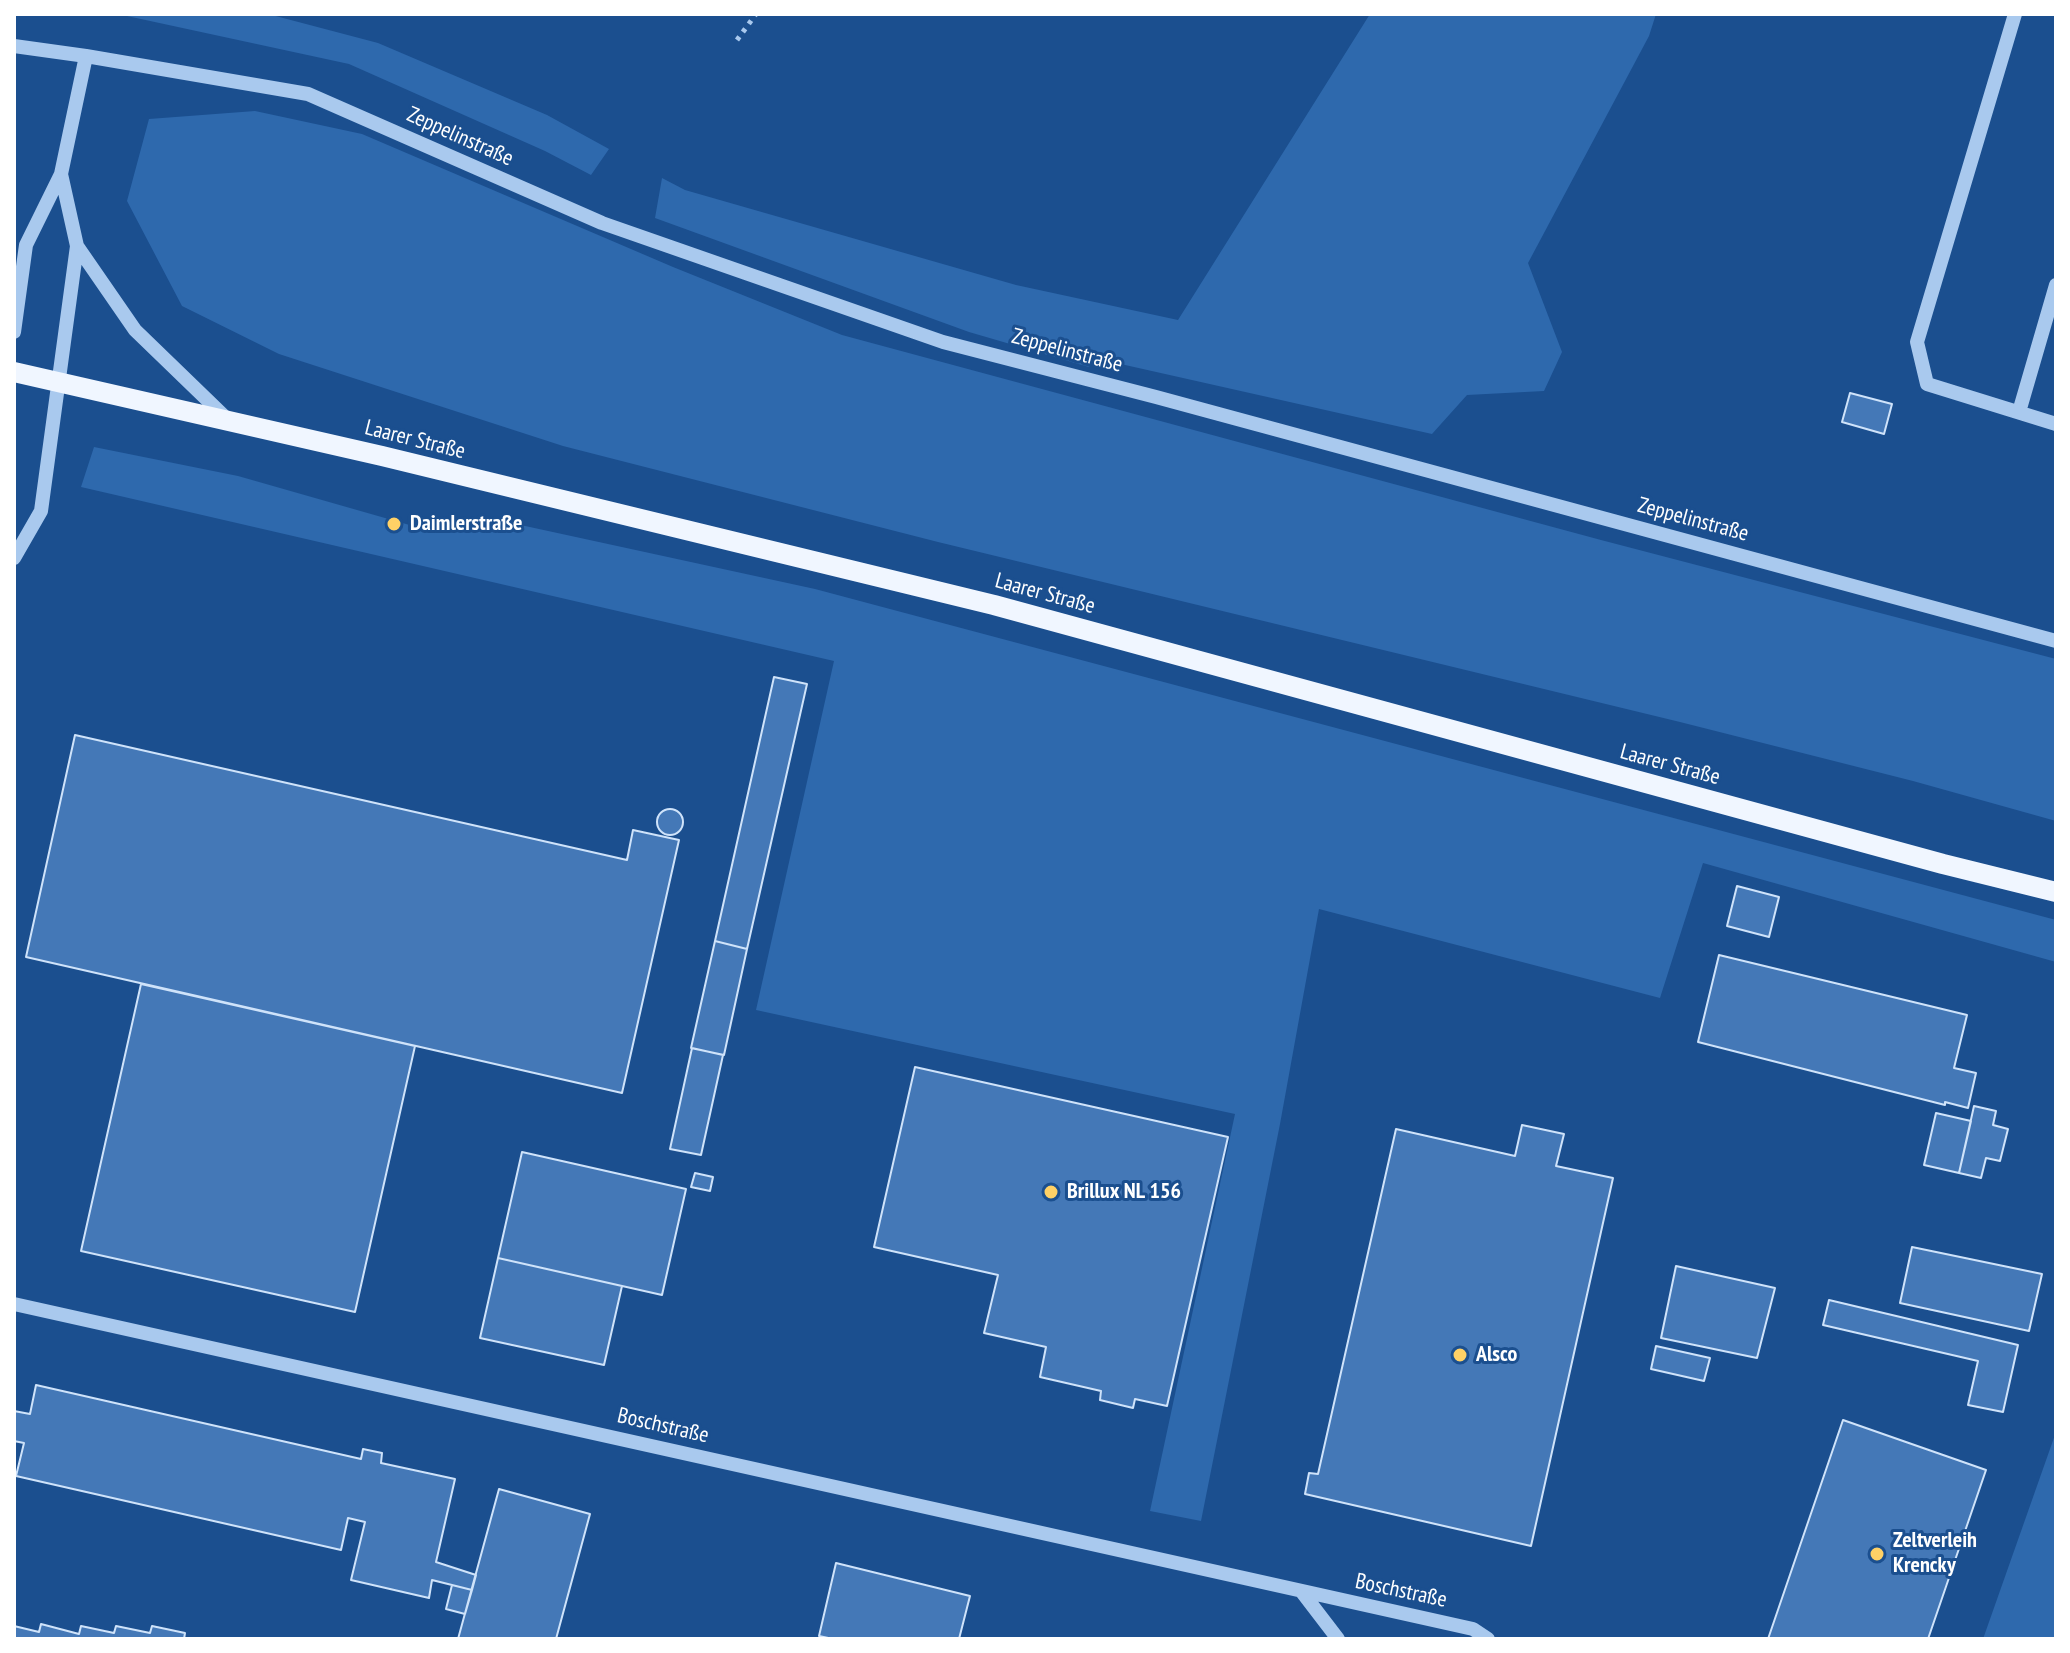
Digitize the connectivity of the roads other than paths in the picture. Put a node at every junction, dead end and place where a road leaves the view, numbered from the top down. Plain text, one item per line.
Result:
1 (2015, 14) edge
2 (14, 46) edge
3 (86, 56) junction
4 (61, 174) junction
5 (77, 246) junction
6 (2056, 285) edge
7 (14, 332) edge
8 (14, 372) edge
9 (58, 382) junction
10 (2019, 412) junction
11 (228, 420) junction
12 (2056, 424) edge
13 (14, 558) edge
14 (2056, 641) edge
15 (2056, 892) edge
16 (14, 1304) edge
17 (1302, 1592) junction
18 (1338, 1639) edge
19 (1488, 1639) edge

1 - 10 street
2 - 3 street, Zeppelinstraße
3 - 4 street
3 - 14 street, Zeppelinstraße
4 - 5 street
4 - 7 street
5 - 9 street
5 - 11 street
6 - 10 street
8 - 9 main road, Laarer Straße
9 - 11 main road, Laarer Straße
9 - 13 street
10 - 12 street
11 - 15 main road, Laarer Straße
16 - 17 street, Boschstraße
17 - 18 street
17 - 19 street, Boschstraße

